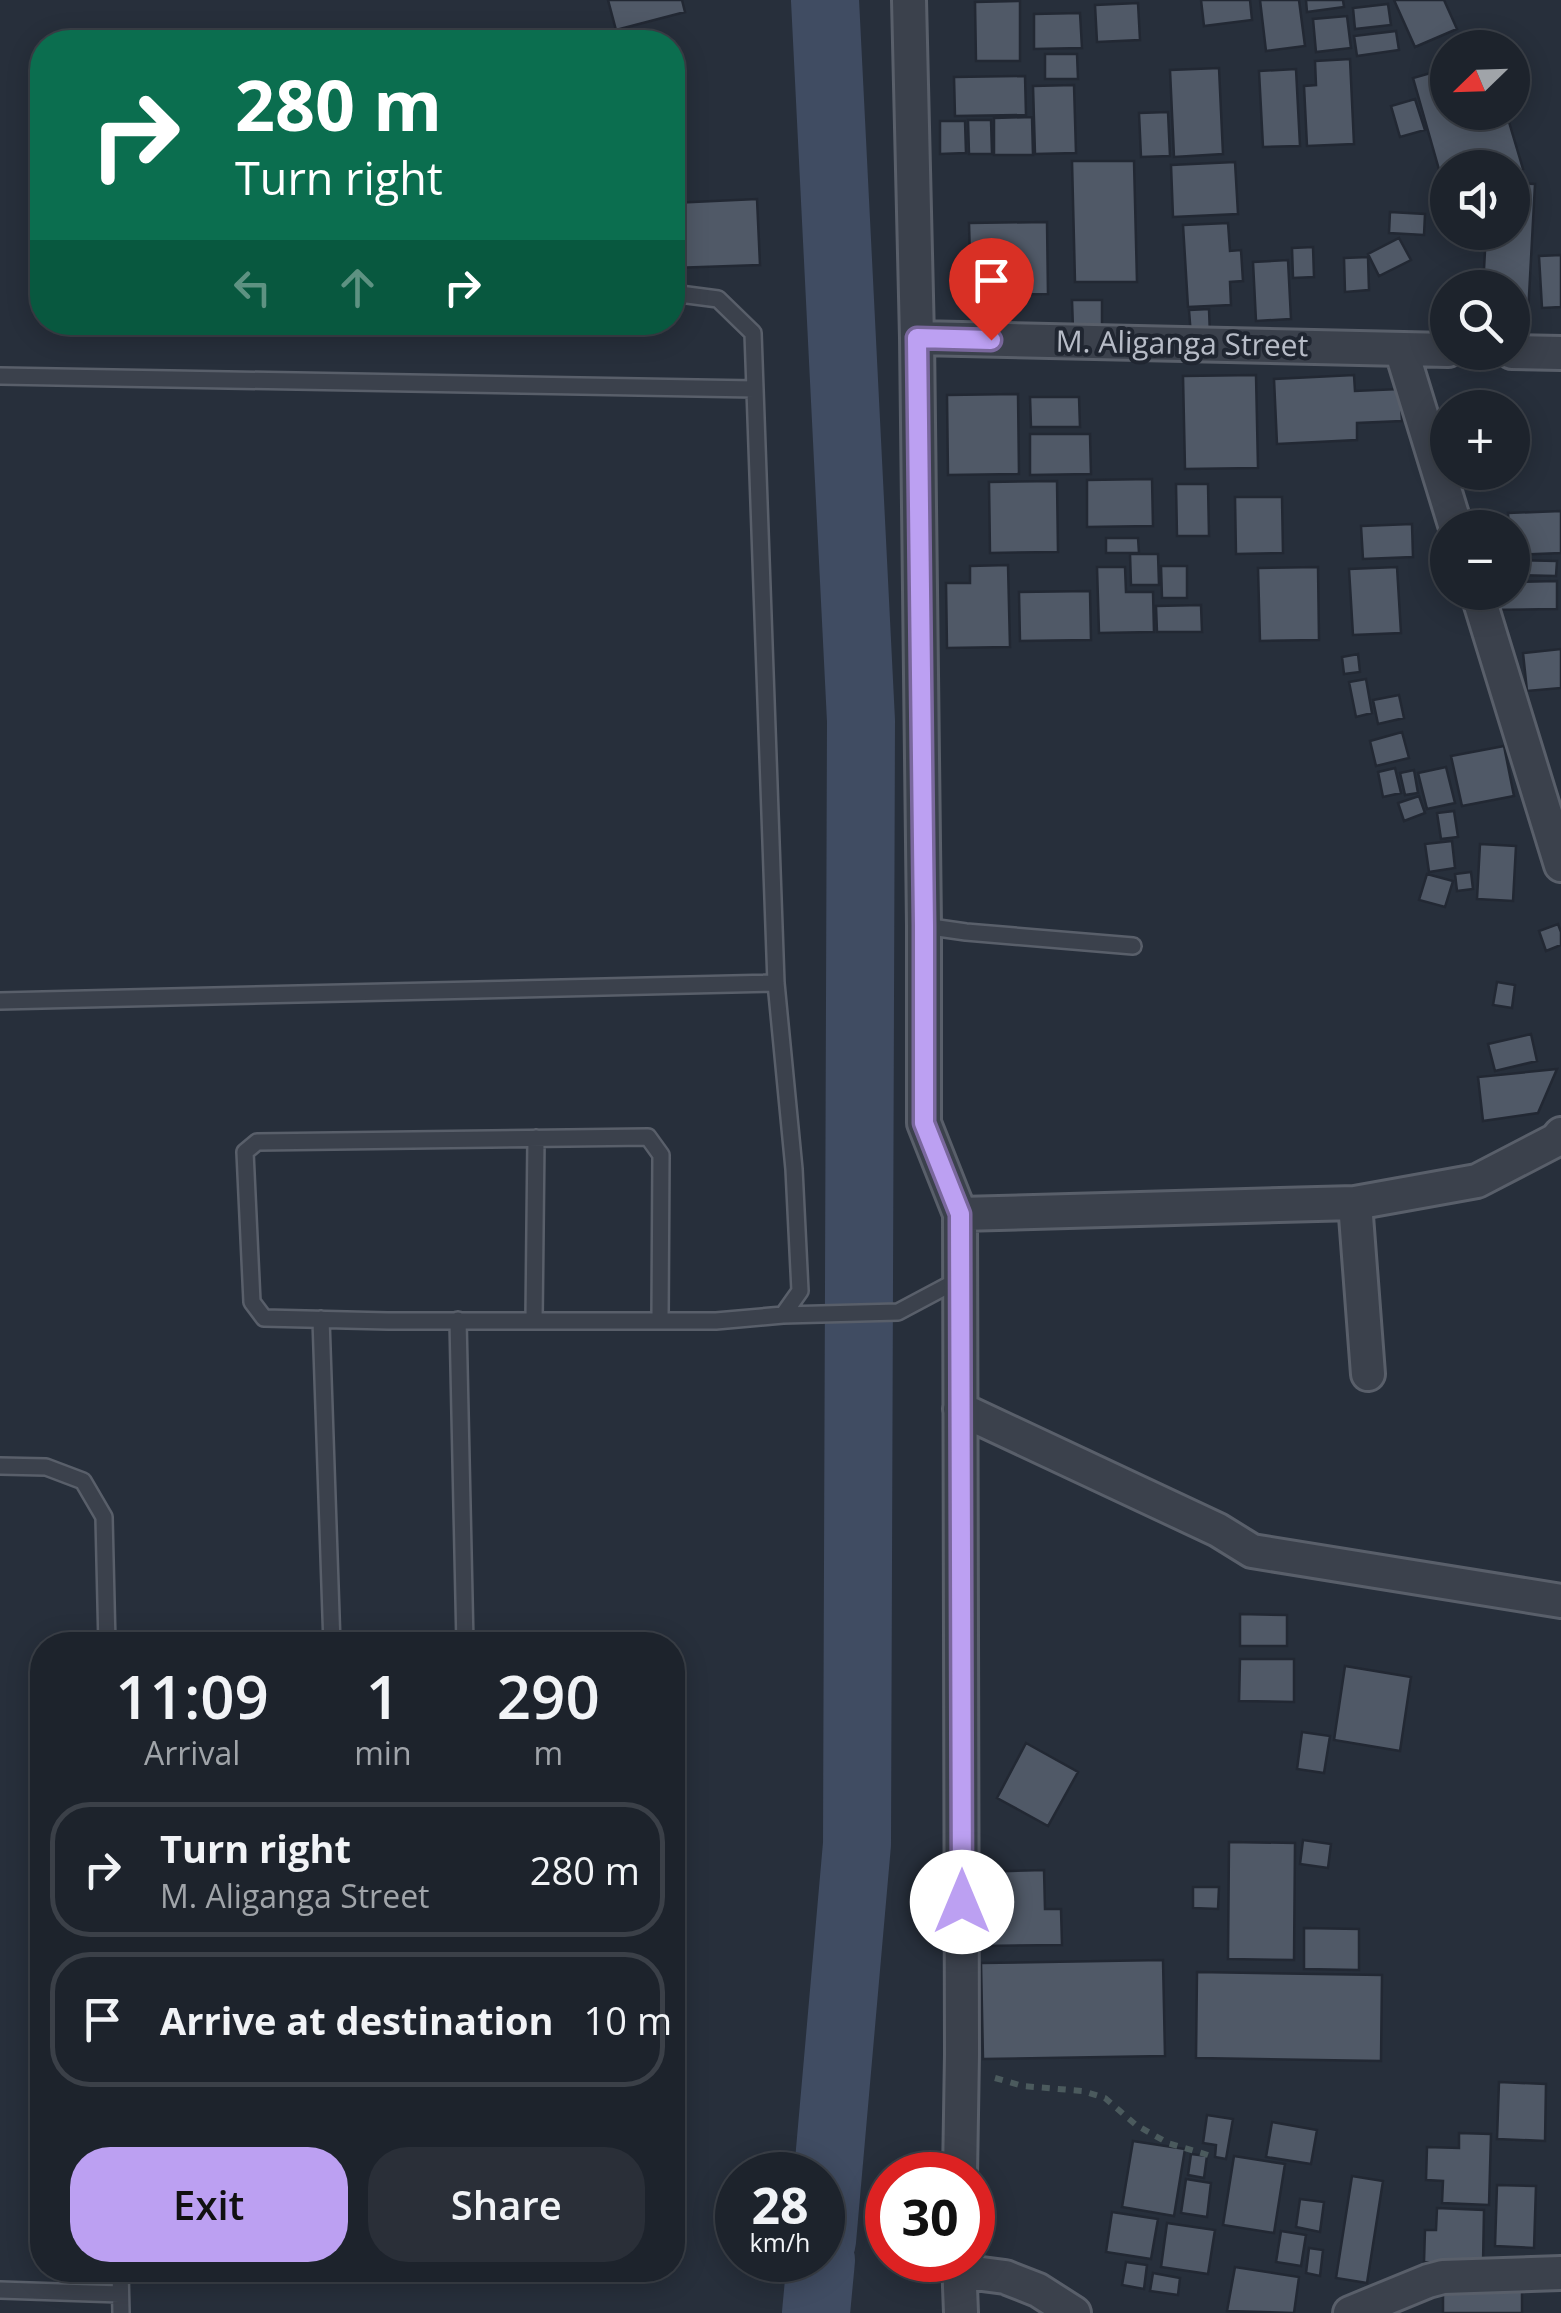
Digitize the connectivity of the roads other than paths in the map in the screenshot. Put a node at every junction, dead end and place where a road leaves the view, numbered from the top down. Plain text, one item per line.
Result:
1 (909, 0) edge
2 (685, 294) edge
3 (917, 338) junction
4 (1401, 349) junction
5 (1430, 350) edge
6 (1530, 353) edge
7 (1561, 354) edge
8 (0, 376) edge
9 (755, 389) junction
10 (1450, 510) edge
11 (1482, 610) edge
12 (1561, 865) edge
13 (924, 926) junction
14 (1132, 946) dead end
15 (776, 983) junction
16 (0, 1001) edge
17 (1561, 1134) edge
18 (536, 1138) junction
19 (1355, 1202) junction
20 (960, 1214) junction
21 (960, 1280) junction
22 (782, 1315) junction
23 (321, 1319) junction
24 (458, 1320) junction
25 (534, 1320) junction
26 (660, 1320) junction
27 (1368, 1374) dead end
28 (960, 1410) junction
29 (0, 1466) edge
30 (1561, 1601) edge
31 (107, 1632) edge
32 (332, 1632) edge
33 (466, 1632) edge
34 (960, 2152) edge
35 (1561, 2273) edge
36 (995, 2274) edge
37 (120, 2282) edge
38 (960, 2282) edge
39 (0, 2290) edge
40 (120, 2294) junction
41 (121, 2313) edge
42 (961, 2313) edge
43 (1074, 2313) edge
44 (1350, 2313) edge

1 - 3 street
2 - 9 lane
3 - 4 street, M. Aliganga Street
3 - 13 street
4 - 5 street, M. Aliganga Street
4 - 10 street
6 - 7 street
8 - 9 lane
9 - 15 lane
11 - 12 street
13 - 14 lane
13 - 20 street
15 - 16 lane
15 - 22 lane
17 - 19 street
18 - 23 lane
18 - 25 lane
18 - 26 lane
19 - 20 street
19 - 27 street
20 - 21 street
21 - 22 lane
21 - 28 street
22 - 26 lane
23 - 24 lane
23 - 32 lane
24 - 25 lane
24 - 33 lane
25 - 26 lane
28 - 30 street
28 - 34 street
29 - 31 lane
35 - 44 street
36 - 43 street
37 - 40 lane
38 - 42 street
39 - 40 lane
40 - 41 lane

